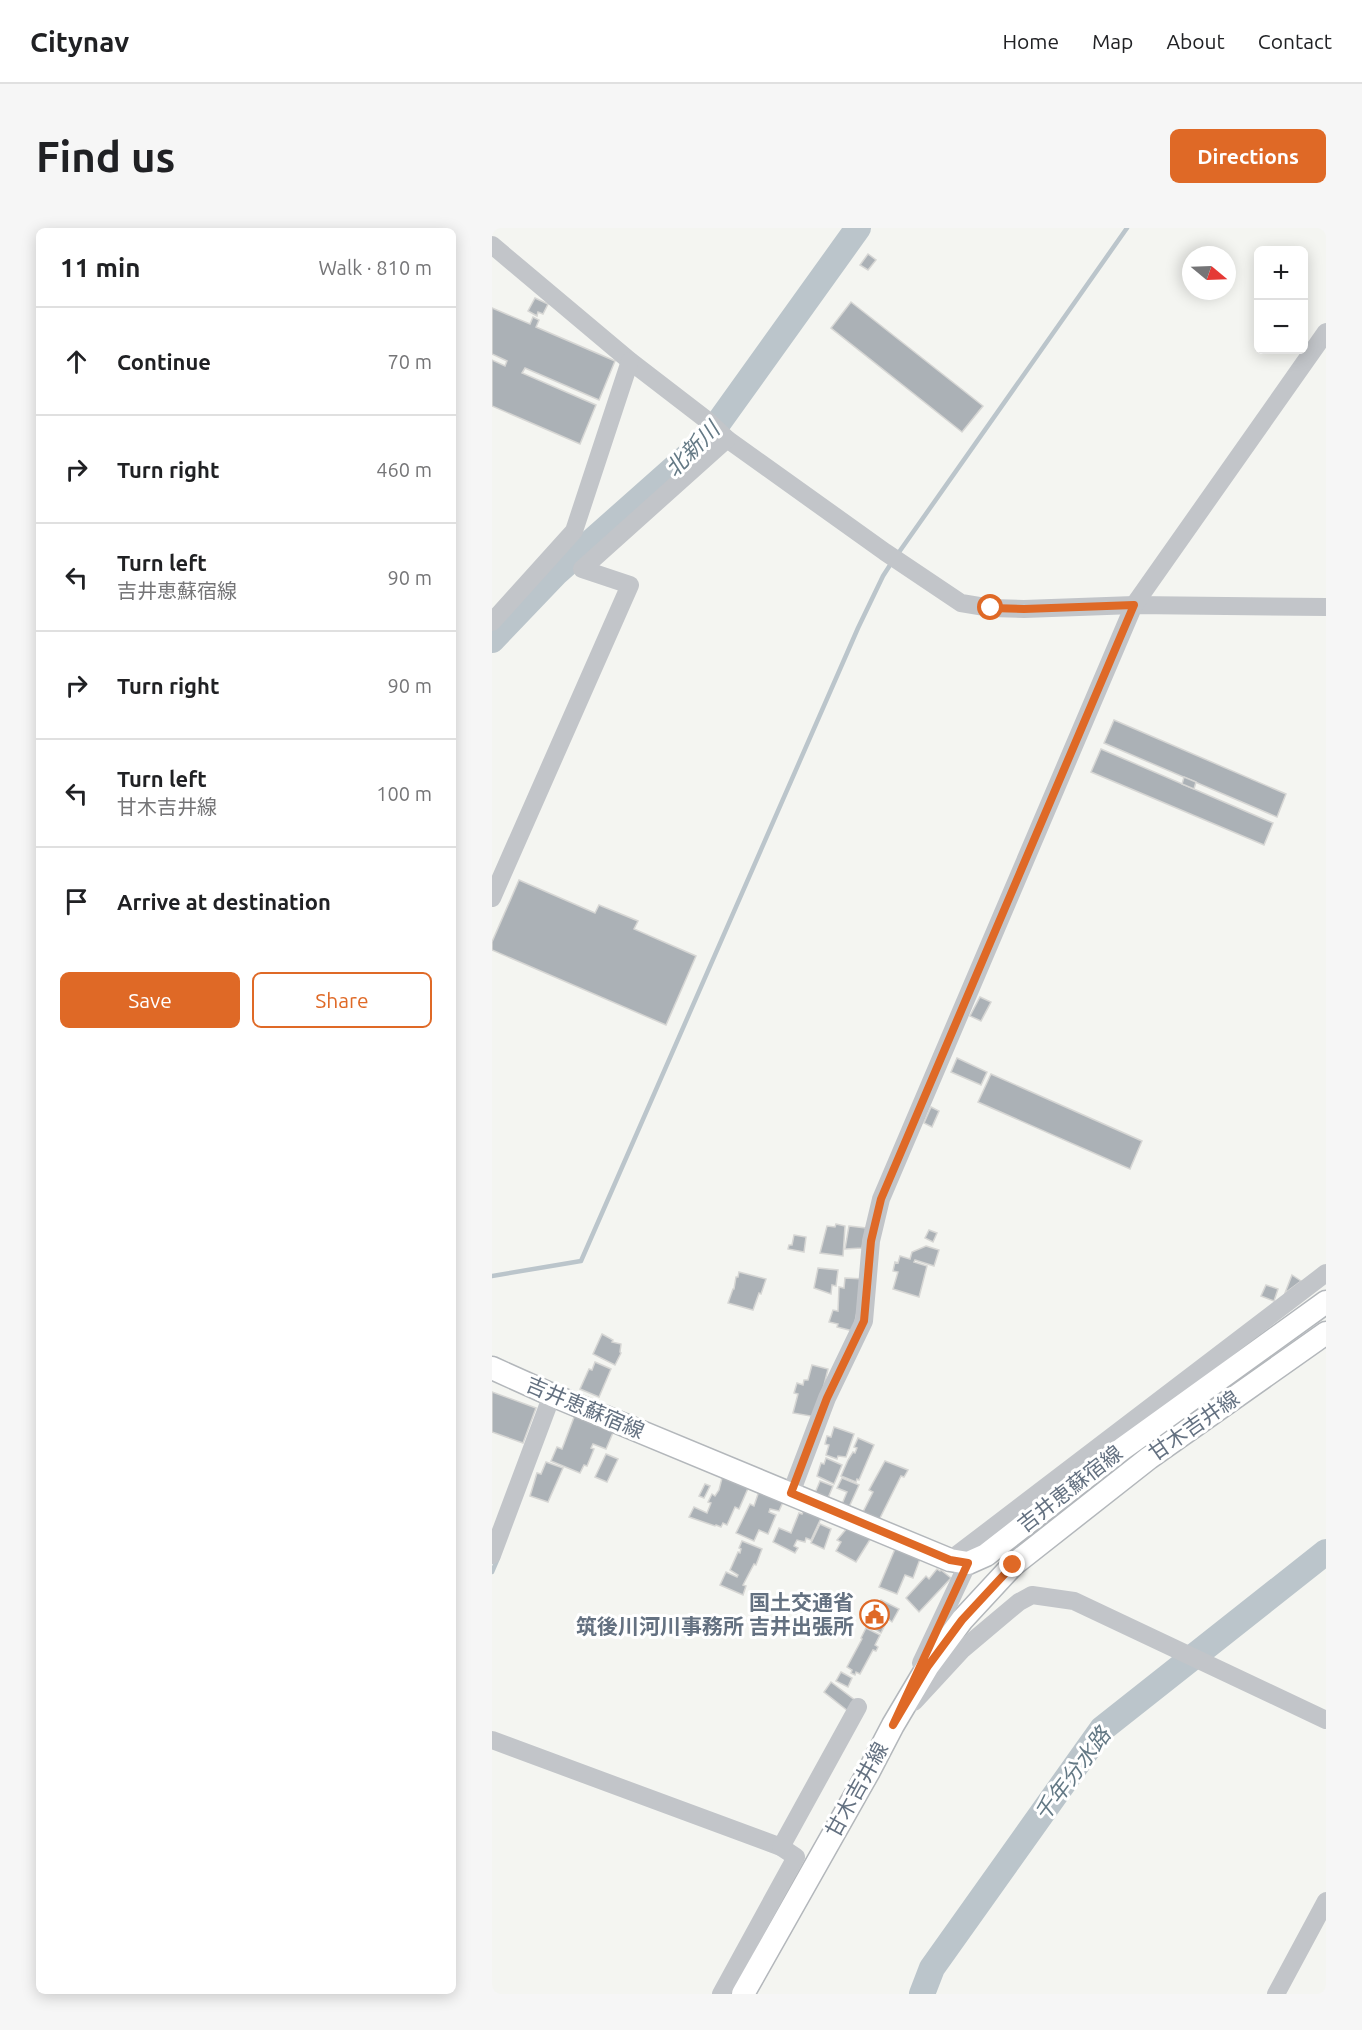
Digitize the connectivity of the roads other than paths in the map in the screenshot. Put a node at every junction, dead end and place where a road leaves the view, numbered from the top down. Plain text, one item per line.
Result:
1 (492, 245) edge
2 (1326, 332) edge
3 (630, 361) junction
4 (727, 439) junction
5 (1134, 605) junction
6 (1326, 607) edge
7 (492, 622) edge
8 (492, 898) edge
9 (1326, 1273) edge
10 (1326, 1302) edge
11 (1326, 1333) edge
12 (492, 1368) edge
13 (552, 1395) junction
14 (791, 1493) junction
15 (492, 1555) edge
16 (959, 1561) junction
17 (858, 1707) dead end
18 (1326, 1720) edge
19 (893, 1725) junction
20 (492, 1740) edge
21 (781, 1847) junction
22 (1326, 1901) edge
23 (721, 1994) edge
24 (743, 1994) edge
25 (1276, 1994) edge

1 - 3 street
2 - 5 street
3 - 4 street
3 - 7 street
4 - 5 street
4 - 8 street
5 - 6 street
5 - 14 street
9 - 16 street
10 - 16 main road, 吉井恵蘇宿線
11 - 19 main road, 甘木吉井線
12 - 13 main road, 吉井恵蘇宿線
13 - 14 main road, 吉井恵蘇宿線
13 - 15 street
14 - 16 main road, 吉井恵蘇宿線
16 - 19 street
17 - 21 street
18 - 19 street
19 - 24 main road, 甘木吉井線
20 - 21 street
21 - 23 street
22 - 25 street

